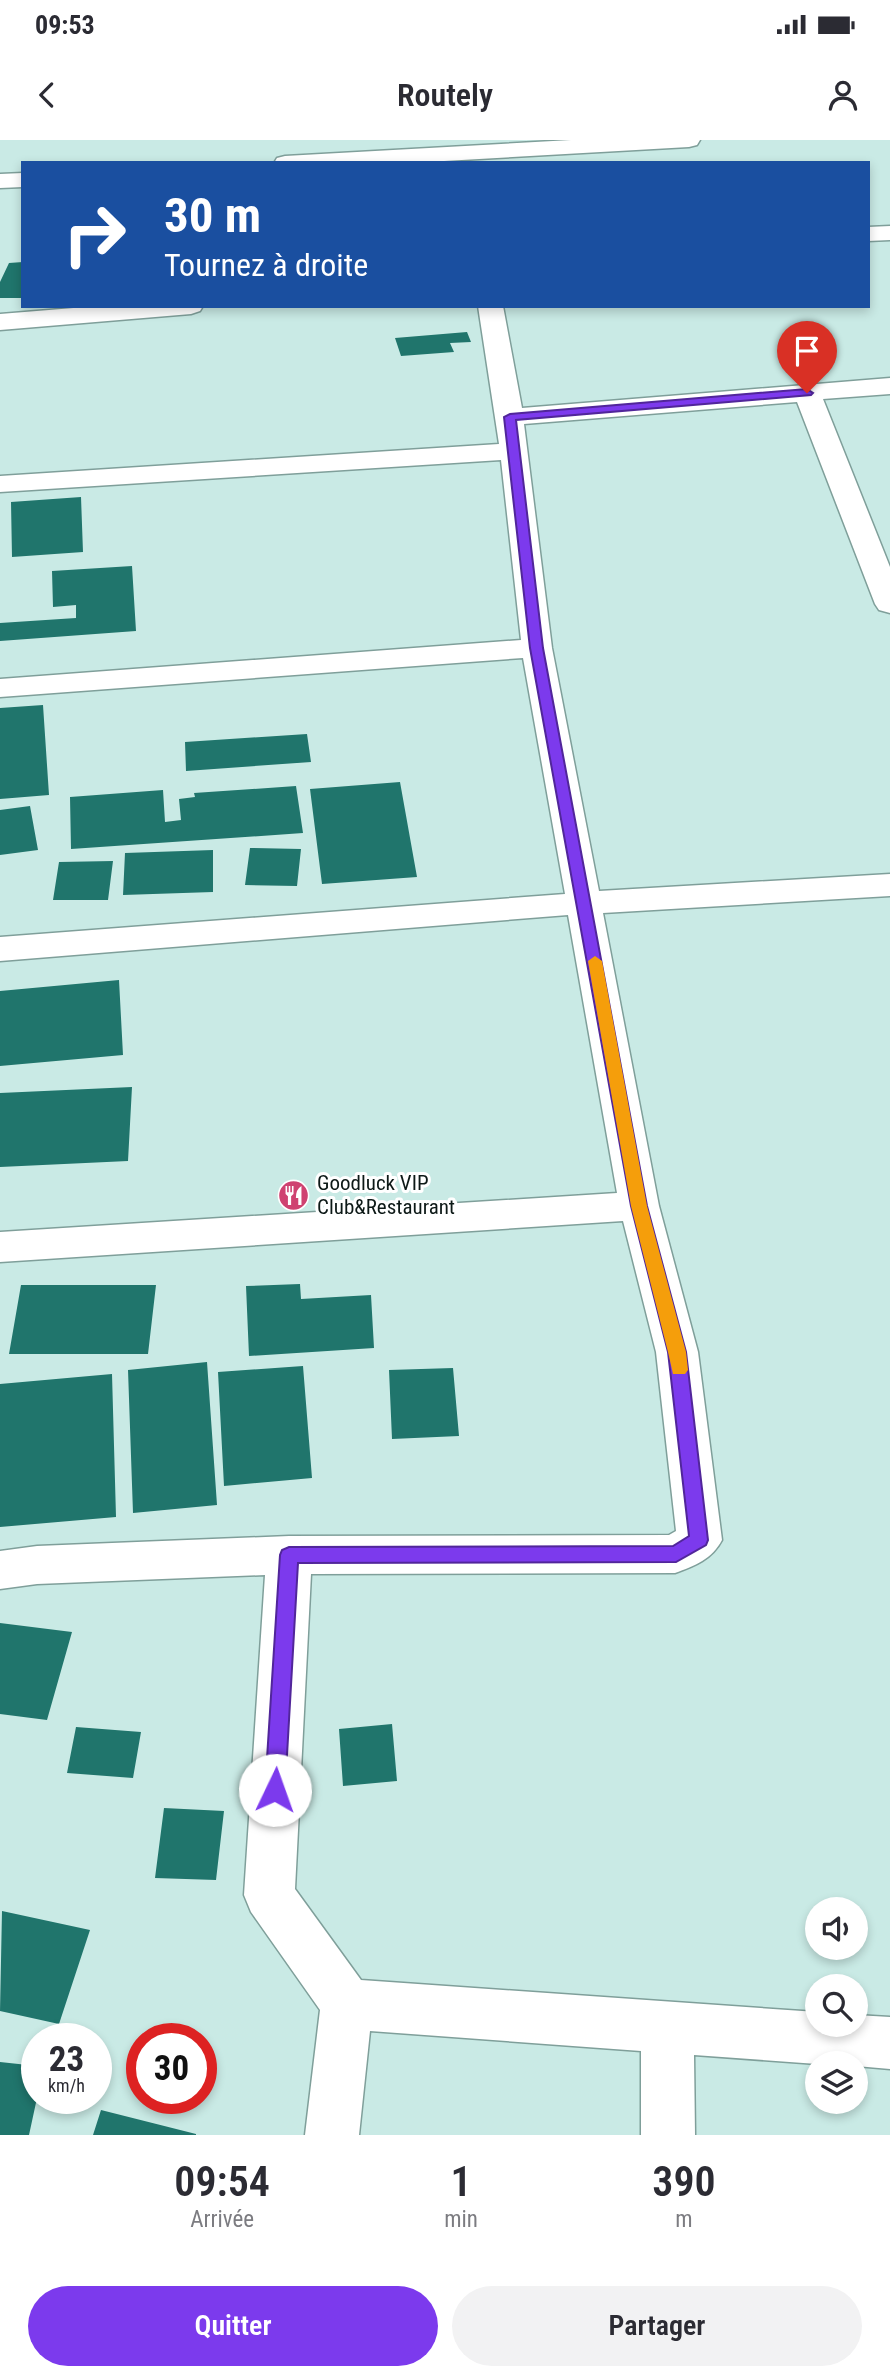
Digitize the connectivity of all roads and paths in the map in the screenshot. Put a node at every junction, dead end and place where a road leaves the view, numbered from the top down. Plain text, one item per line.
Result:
1 (689, 140) edge
2 (466, 151) edge
3 (315, 161) edge
4 (21, 180) edge
5 (0, 181) edge
6 (890, 233) edge
7 (870, 234) edge
8 (166, 308) edge
9 (490, 308) edge
10 (0, 321) edge
11 (890, 386) edge
12 (807, 393) junction
13 (510, 417) junction
14 (513, 451) junction
15 (0, 484) edge
16 (890, 604) edge
17 (537, 648) junction
18 (0, 688) edge
19 (890, 885) edge
20 (585, 903) junction
21 (0, 949) edge
22 (639, 1206) junction
23 (0, 1247) edge
24 (289, 1555) junction
25 (0, 1570) edge
26 (347, 2004) junction
27 (667, 2027) junction
28 (890, 2043) edge
29 (332, 2135) edge
30 (668, 2135) edge

1 - 2 street
2 - 3 street
4 - 5 street
6 - 7 street
8 - 10 street
9 - 13 street
11 - 12 street
12 - 13 street
12 - 16 street
13 - 14 street
14 - 15 street
14 - 17 street
17 - 18 street
17 - 20 street
19 - 20 street
20 - 21 street
20 - 22 street
22 - 23 street
22 - 24 street
24 - 25 street
24 - 26 street
26 - 27 street
26 - 29 street
27 - 28 street
27 - 30 street

